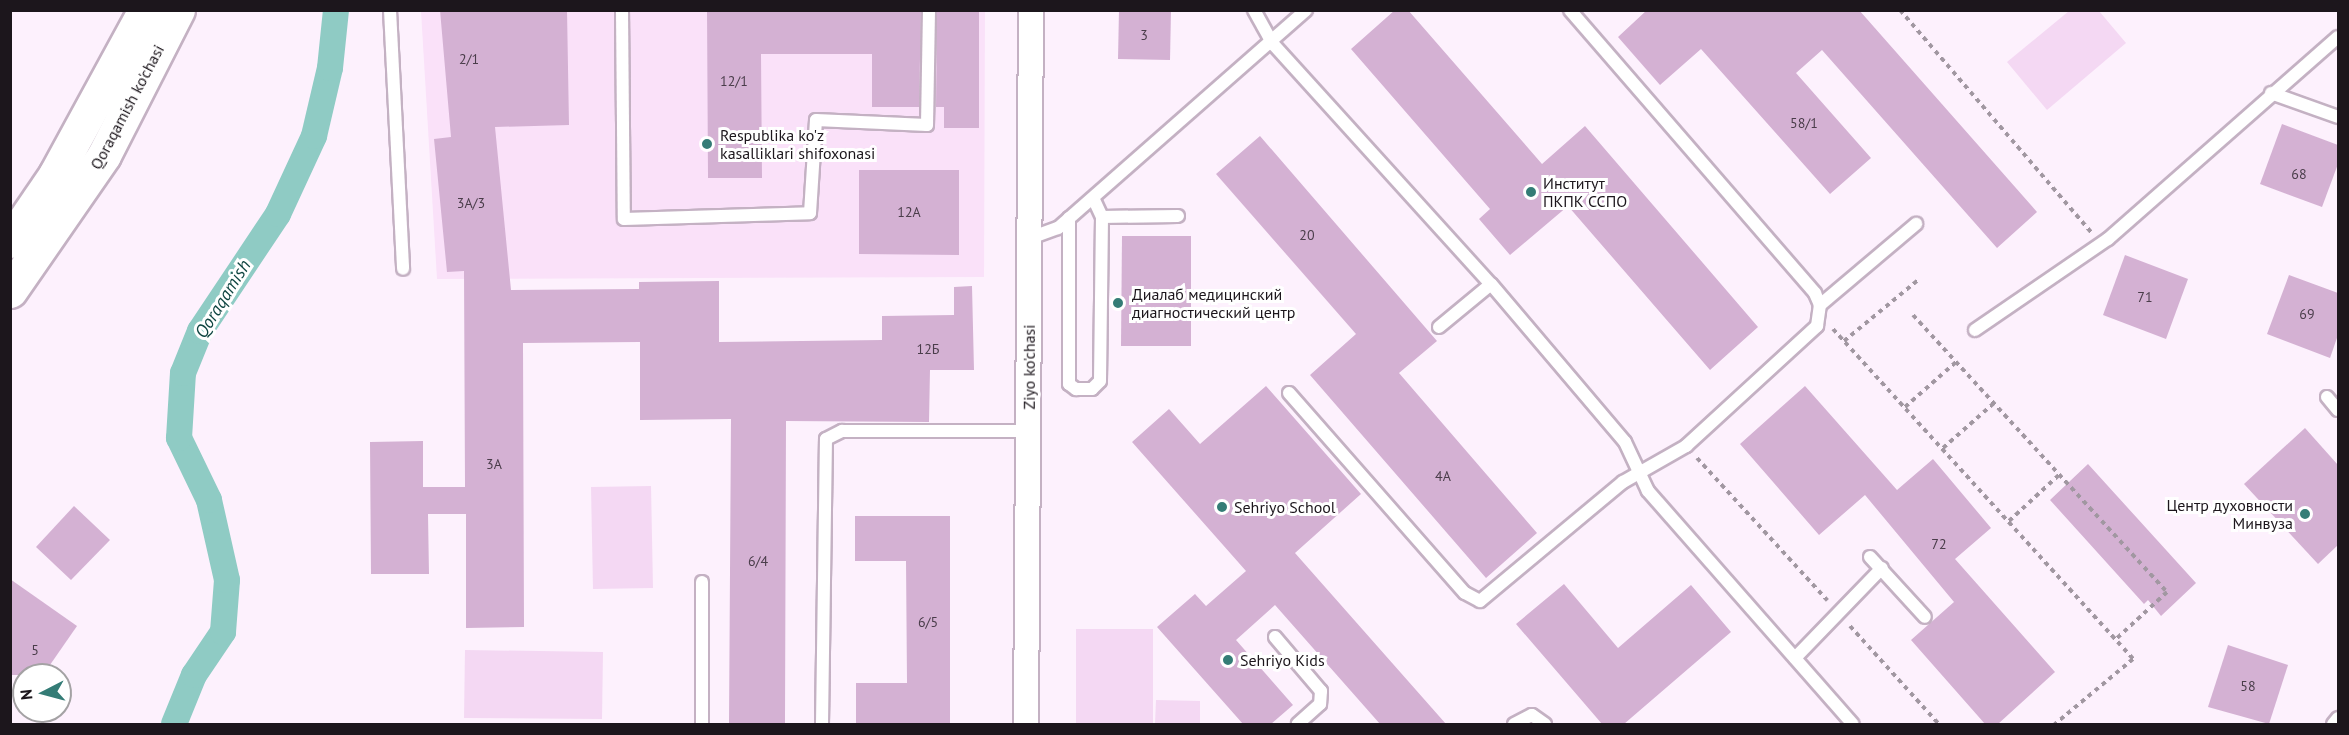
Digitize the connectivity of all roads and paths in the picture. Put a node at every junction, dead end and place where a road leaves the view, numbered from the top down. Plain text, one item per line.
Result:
1 (145, 10) edge
2 (178, 10) edge
3 (390, 10) edge
4 (622, 10) edge
5 (930, 10) edge
6 (1031, 10) edge
7 (1254, 10) edge
8 (1306, 10) edge
9 (1570, 10) edge
10 (1900, 10) edge
11 (2338, 37) edge
12 (1273, 44) junction
13 (2271, 93) junction
14 (2338, 117) edge
15 (1093, 198) junction
16 (1178, 216) dead end
17 (1102, 217) junction
18 (1069, 218) junction
19 (1916, 224) dead end
20 (1030, 238) junction
21 (10, 241) edge
22 (2102, 244) junction
23 (403, 268) dead end
24 (1918, 280) dead end
25 (1491, 284) junction
26 (10, 291) edge
27 (1820, 311) junction
28 (1913, 315) dead end
29 (1439, 327) dead end
30 (1975, 330) dead end
31 (1844, 341) junction
32 (1956, 362) junction
33 (1288, 393) dead end
34 (2327, 397) dead end
35 (1994, 403) junction
36 (1905, 407) junction
37 (2338, 410) edge
38 (1028, 431) junction
39 (1686, 446) junction
40 (1943, 448) junction
41 (1637, 472) junction
42 (2060, 474) junction
43 (2009, 521) junction
44 (1870, 557) dead end
45 (1882, 568) junction
46 (702, 582) dead end
47 (1838, 612) junction
48 (1925, 617) dead end
49 (1275, 637) dead end
50 (2115, 640) junction
51 (1795, 658) junction
52 (2338, 718) edge
53 (702, 724) edge
54 (822, 724) edge
55 (1026, 724) edge
56 (1298, 724) edge
57 (1514, 724) edge
58 (1545, 724) edge
59 (1853, 724) edge
60 (1939, 724) edge
61 (2055, 724) edge
62 (2332, 724) edge

1 - 21 main road, Qoraqamish ko'chasi
2 - 26 main road, Qoraqamish ko'chasi
3 - 23 lane
4 - 5 lane
6 - 20 street, Ziyo ko'chasi
7 - 12 lane
8 - 12 lane
9 - 27 lane
10 - 22 path
11 - 13 lane
12 - 15 lane
12 - 25 lane
13 - 14 lane
13 - 22 lane
15 - 17 lane
15 - 18 lane
16 - 17 lane
17 - 18 lane
18 - 20 lane
19 - 27 lane
20 - 38 street, Ziyo ko'chasi
22 - 30 lane
24 - 31 path
25 - 29 lane
25 - 41 lane
27 - 31 path
27 - 39 lane
28 - 32 path
31 - 36 path
32 - 35 path
32 - 36 path
33 - 41 lane
34 - 37 lane
35 - 40 path
35 - 42 path
36 - 40 path
38 - 54 lane
38 - 55 street, Ziyo ko'chasi
39 - 41 lane
39 - 47 path
40 - 43 path
41 - 51 lane
42 - 43 path
42 - 50 path
43 - 50 path
44 - 45 lane
45 - 47 lane
45 - 48 lane
46 - 53 lane
47 - 51 lane
47 - 60 path
49 - 56 lane
50 - 61 path
51 - 59 lane
52 - 62 lane
57 - 58 lane

